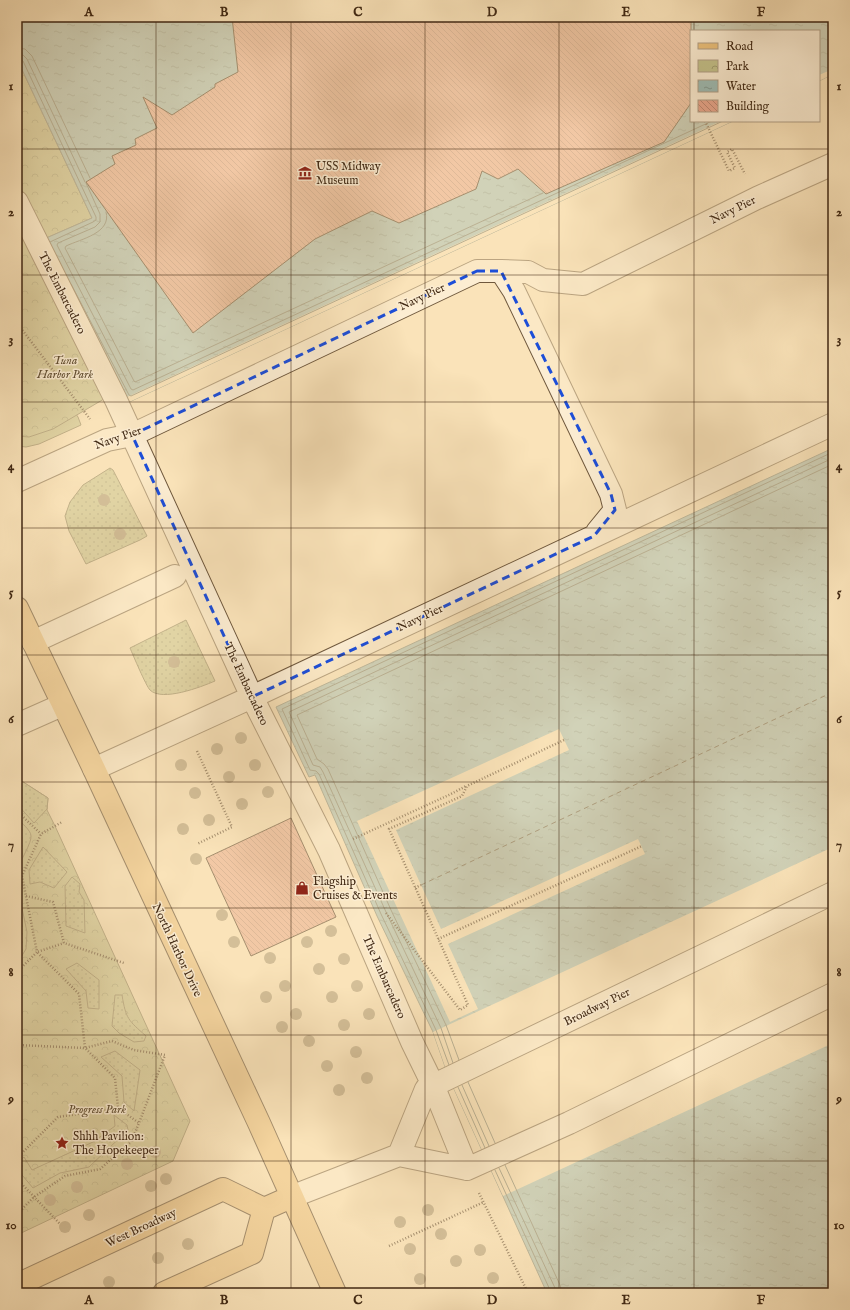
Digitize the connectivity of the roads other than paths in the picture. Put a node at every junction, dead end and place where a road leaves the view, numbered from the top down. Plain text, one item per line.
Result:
1 (833, 164) edge
2 (17, 202) edge
3 (501, 270) junction
4 (833, 424) edge
5 (132, 435) junction
6 (17, 480) edge
7 (594, 536) junction
8 (175, 576) dead end
9 (17, 608) edge
10 (33, 642) junction
11 (252, 697) junction
12 (62, 705) junction
13 (17, 725) edge
14 (94, 769) junction
15 (833, 894) edge
16 (833, 994) edge
17 (433, 1085) junction
18 (399, 1155) junction
19 (467, 1169) junction
20 (291, 1197) junction
21 (264, 1209) junction
22 (17, 1285) edge
23 (164, 1293) edge
24 (335, 1293) edge

1 - 3 street, Navy Pier
2 - 5 street, The Embarcadero
3 - 5 street, Navy Pier
3 - 7 street
4 - 7 street, Navy Pier
5 - 6 street, Navy Pier
5 - 11 street, The Embarcadero
7 - 11 street, Navy Pier
8 - 10 street
9 - 10 main road, North Harbor Drive
10 - 12 main road, North Harbor Drive
11 - 14 street, Navy Pier
11 - 17 street, The Embarcadero
12 - 13 street
12 - 14 main road, North Harbor Drive
14 - 20 main road, North Harbor Drive
15 - 17 street, Broadway Pier
16 - 19 street
17 - 18 street, Broadway Pier
17 - 19 street, The Embarcadero
18 - 19 street
18 - 20 street
20 - 21 main road
20 - 24 main road, North Harbor Drive
21 - 22 main road, West Broadway
21 - 23 main road

